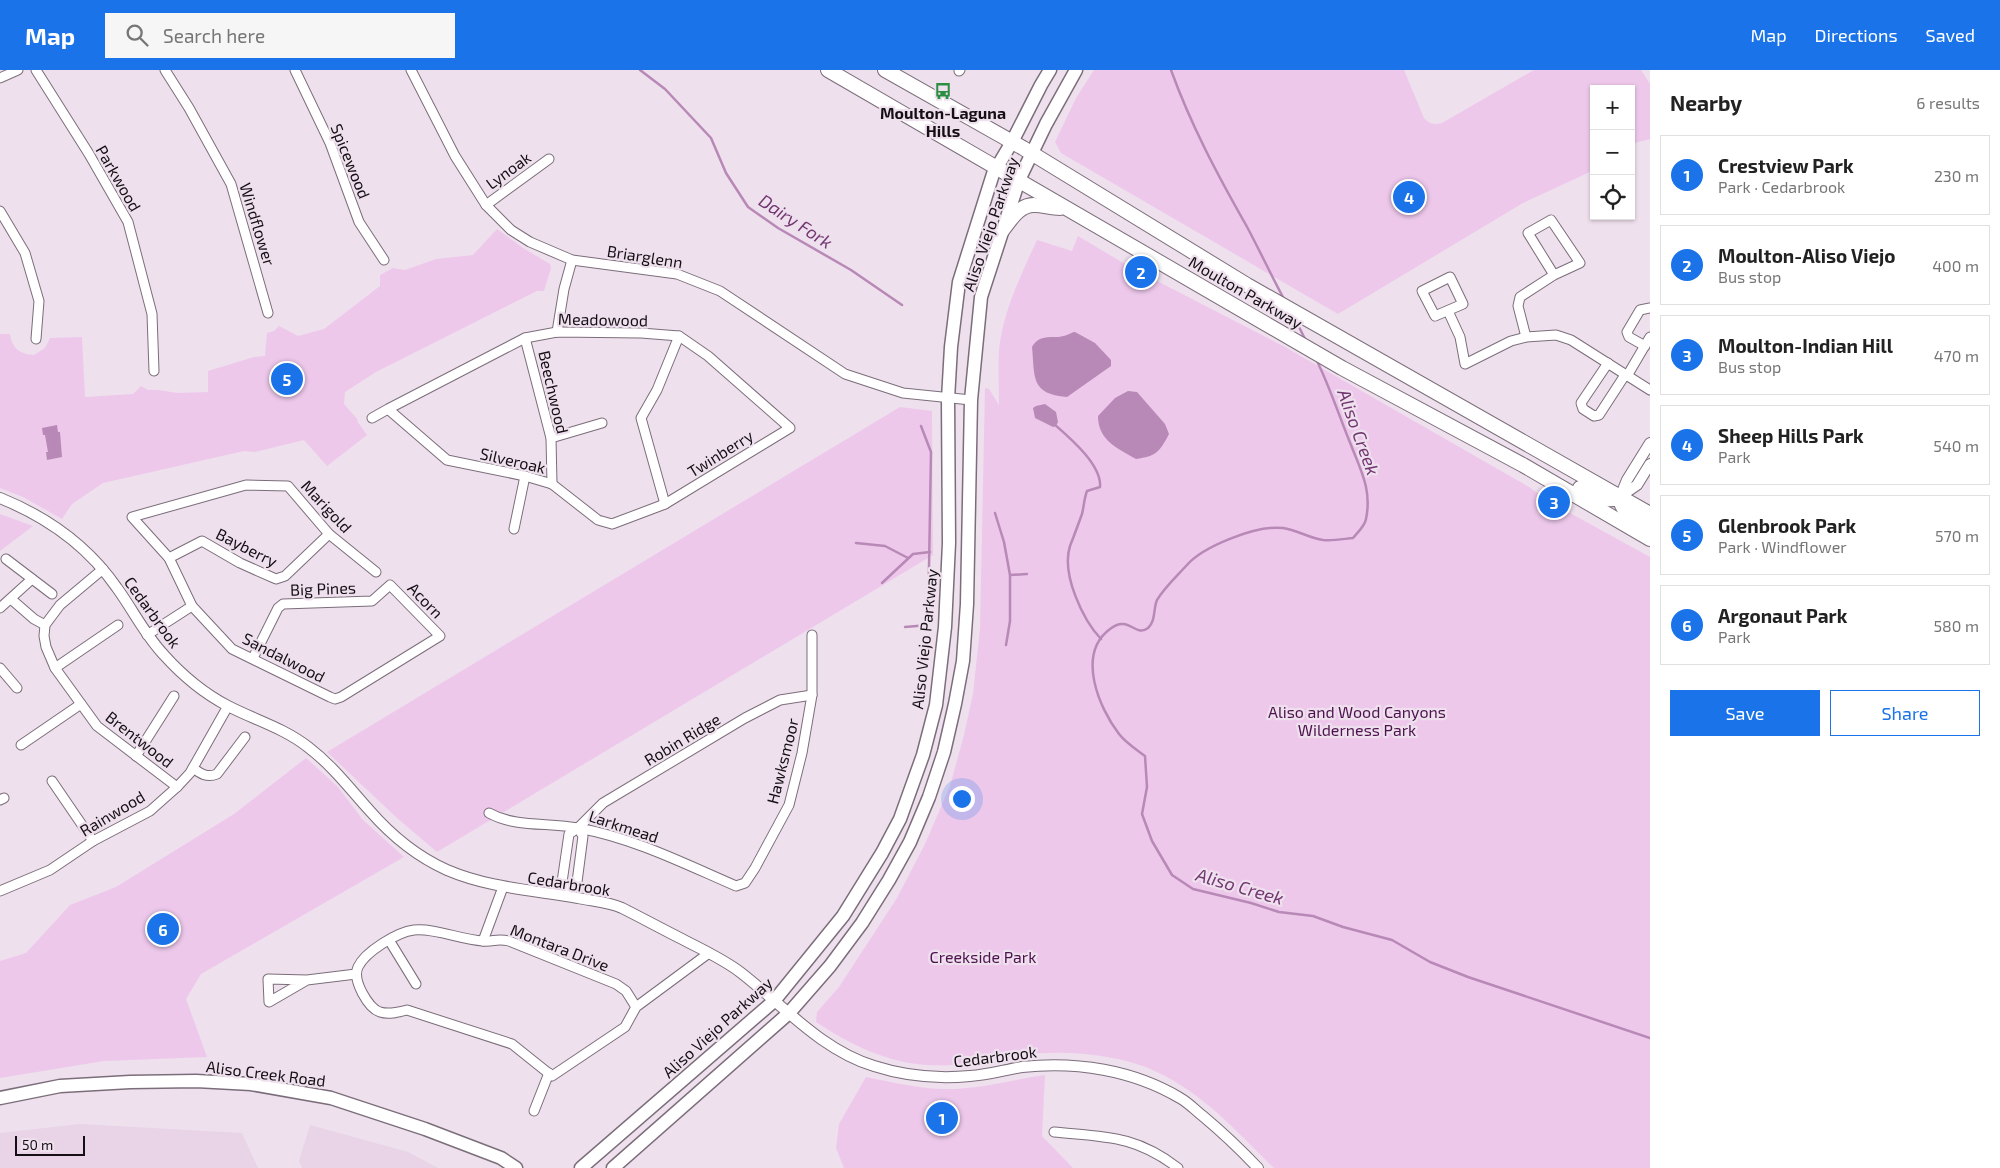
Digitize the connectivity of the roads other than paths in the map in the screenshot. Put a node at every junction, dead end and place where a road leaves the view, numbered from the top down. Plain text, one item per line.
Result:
1 (18, 70) edge
2 (36, 70) edge
3 (164, 70) edge
4 (295, 70) edge
5 (411, 70) edge
6 (828, 70) edge
7 (885, 70) edge
8 (1050, 70) edge
9 (1076, 70) edge
10 (0, 78) edge
11 (1012, 142) junction
12 (1032, 154) junction
13 (549, 159) dead end
14 (996, 167) junction
15 (1019, 180) junction
16 (486, 205) junction
17 (1065, 208) junction
18 (0, 211) edge
19 (1001, 232) junction
20 (384, 260) dead end
21 (572, 260) junction
22 (1554, 276) junction
23 (1650, 308) edge
24 (1448, 311) junction
25 (268, 313) dead end
26 (557, 332) junction
27 (679, 336) junction
28 (1526, 337) junction
29 (1650, 337) edge
30 (525, 338) junction
31 (36, 340) dead end
32 (1644, 346) junction
33 (1608, 364) junction
34 (154, 371) dead end
35 (1626, 376) junction
36 (1650, 390) edge
37 (948, 399) junction
38 (971, 400) junction
39 (388, 409) junction
40 (372, 418) dead end
41 (602, 423) dead end
42 (550, 438) junction
43 (1650, 443) edge
44 (1523, 464) junction
45 (1650, 464) edge
46 (525, 476) junction
47 (552, 484) junction
48 (1620, 497) junction
49 (0, 498) edge
50 (665, 504) junction
51 (1650, 514) edge
52 (132, 517) joint
53 (1650, 527) edge
54 (514, 529) dead end
55 (329, 534) junction
56 (1650, 539) edge
57 (168, 558) junction
58 (6, 559) dead end
59 (103, 569) junction
60 (376, 572) dead end
61 (32, 579) junction
62 (390, 585) joint
63 (52, 594) dead end
64 (11, 599) junction
65 (192, 606) junction
66 (0, 608) edge
67 (46, 625) junction
68 (118, 625) dead end
69 (147, 635) junction
70 (812, 635) dead end
71 (440, 636) joint
72 (253, 658) junction
73 (0, 668) edge
74 (56, 668) junction
75 (17, 688) dead end
76 (174, 696) dead end
77 (812, 696) junction
78 (81, 704) junction
79 (228, 706) junction
80 (245, 737) dead end
81 (21, 745) dead end
82 (136, 756) junction
83 (193, 768) junction
84 (52, 782) dead end
85 (177, 788) junction
86 (489, 813) dead end
87 (578, 828) junction
88 (93, 841) junction
89 (567, 848) junction
90 (581, 849) junction
91 (745, 883) joint
92 (503, 888) junction
93 (0, 891) edge
94 (568, 896) junction
95 (389, 940) junction
96 (483, 941) junction
97 (709, 953) junction
98 (356, 974) junction
99 (307, 980) dead end
100 (416, 984) dead end
101 (774, 1001) junction
102 (636, 1007) junction
103 (789, 1013) junction
104 (550, 1074) junction
105 (0, 1098) edge
106 (534, 1111) dead end
107 (1054, 1132) dead end
108 (516, 1168) edge
109 (581, 1168) edge
110 (614, 1168) edge
111 (1178, 1168) edge
112 (1258, 1168) edge

1 - 10 street
2 - 34 street, Parkwood
3 - 25 street, Windflower
4 - 20 street, Spicewood
5 - 16 street, Briarglenn
6 - 14 main road, Moulton Parkway
7 - 11 main road, Moulton Parkway
8 - 11 main road, Aliso Viejo Parkway
9 - 12 main road, Aliso Viejo Parkway
11 - 12 main road, Moulton Parkway
11 - 14 main road, Aliso Viejo Parkway
12 - 15 main road, Aliso Viejo Parkway
12 - 48 main road, Moulton Parkway
13 - 16 street, Lynoak
14 - 15 main road, Moulton Parkway
14 - 37 main road, Aliso Viejo Parkway
15 - 17 main road, Moulton Parkway
15 - 19 main road, Aliso Viejo Parkway
16 - 21 street, Briarglenn
17 - 19 main road
17 - 44 main road, Moulton Parkway
18 - 31 street
19 - 38 main road, Aliso Viejo Parkway
21 - 26 street
21 - 37 street, Briarglenn
22 - 22 street
22 - 28 street
23 - 32 street
24 - 24 street
24 - 28 street
26 - 27 street, Meadowood
26 - 30 street, Meadowood
27 - 50 street
27 - 50 street, Twinberry
28 - 33 street
29 - 32 street
30 - 39 street, Meadowood
30 - 42 street, Beechwood
32 - 35 street
33 - 35 street
33 - 35 street
35 - 36 street
37 - 38 street, Briarglenn
37 - 101 main road, Aliso Viejo Parkway
38 - 103 main road, Aliso Viejo Parkway
39 - 40 street, Meadowood
39 - 46 street, Silveroak
41 - 42 street
42 - 47 street, Beechwood
43 - 48 street
44 - 48 main road
44 - 56 main road, Moulton Parkway
45 - 48 street
46 - 47 street, Silveroak
46 - 54 street
47 - 50 street, Silveroak
48 - 51 main road, Moulton Parkway
48 - 53 main road
49 - 59 street, Cedarbrook
52 - 55 street, Marigold
52 - 57 street, Sandalwood
55 - 57 street, Bayberry
55 - 60 street, Marigold
57 - 65 street, Sandalwood
58 - 61 street
59 - 67 street
59 - 69 street, Cedarbrook
61 - 63 street
61 - 64 street
62 - 71 street, Acorn
62 - 72 street, Big Pines
64 - 66 street
64 - 67 street
65 - 69 street
65 - 72 street, Sandalwood
67 - 74 street, Brentwood
68 - 74 street
69 - 79 street, Cedarbrook
70 - 77 street, Hawksmoor
71 - 72 street, Sandalwood
73 - 75 street
74 - 78 street, Brentwood
76 - 82 street
77 - 87 street, Robin Ridge
77 - 91 street, Hawksmoor
78 - 81 street
78 - 82 street, Brentwood
79 - 83 street, Rainwood
79 - 92 street, Cedarbrook
80 - 83 street
82 - 85 street, Brentwood
83 - 85 street, Rainwood
84 - 88 street
85 - 88 street, Rainwood
86 - 87 street, Larkmead
87 - 89 street, Robin Ridge
87 - 90 street
87 - 91 street, Larkmead
88 - 93 street, Rainwood
89 - 90 street
89 - 94 street, Robin Ridge
90 - 94 street
92 - 94 street, Cedarbrook
92 - 96 street
94 - 97 street, Cedarbrook
95 - 96 street, Montara Drive
95 - 98 street, Montara Drive
95 - 100 street
96 - 102 street, Montara Drive
97 - 101 street, Cedarbrook
97 - 102 street
98 - 99 street
98 - 104 street
101 - 103 street, Cedarbrook
101 - 109 main road, Aliso Viejo Parkway
102 - 104 street
103 - 110 main road, Aliso Viejo Parkway
103 - 112 street, Cedarbrook
104 - 106 street
105 - 108 main road, Aliso Creek Road
107 - 111 street

